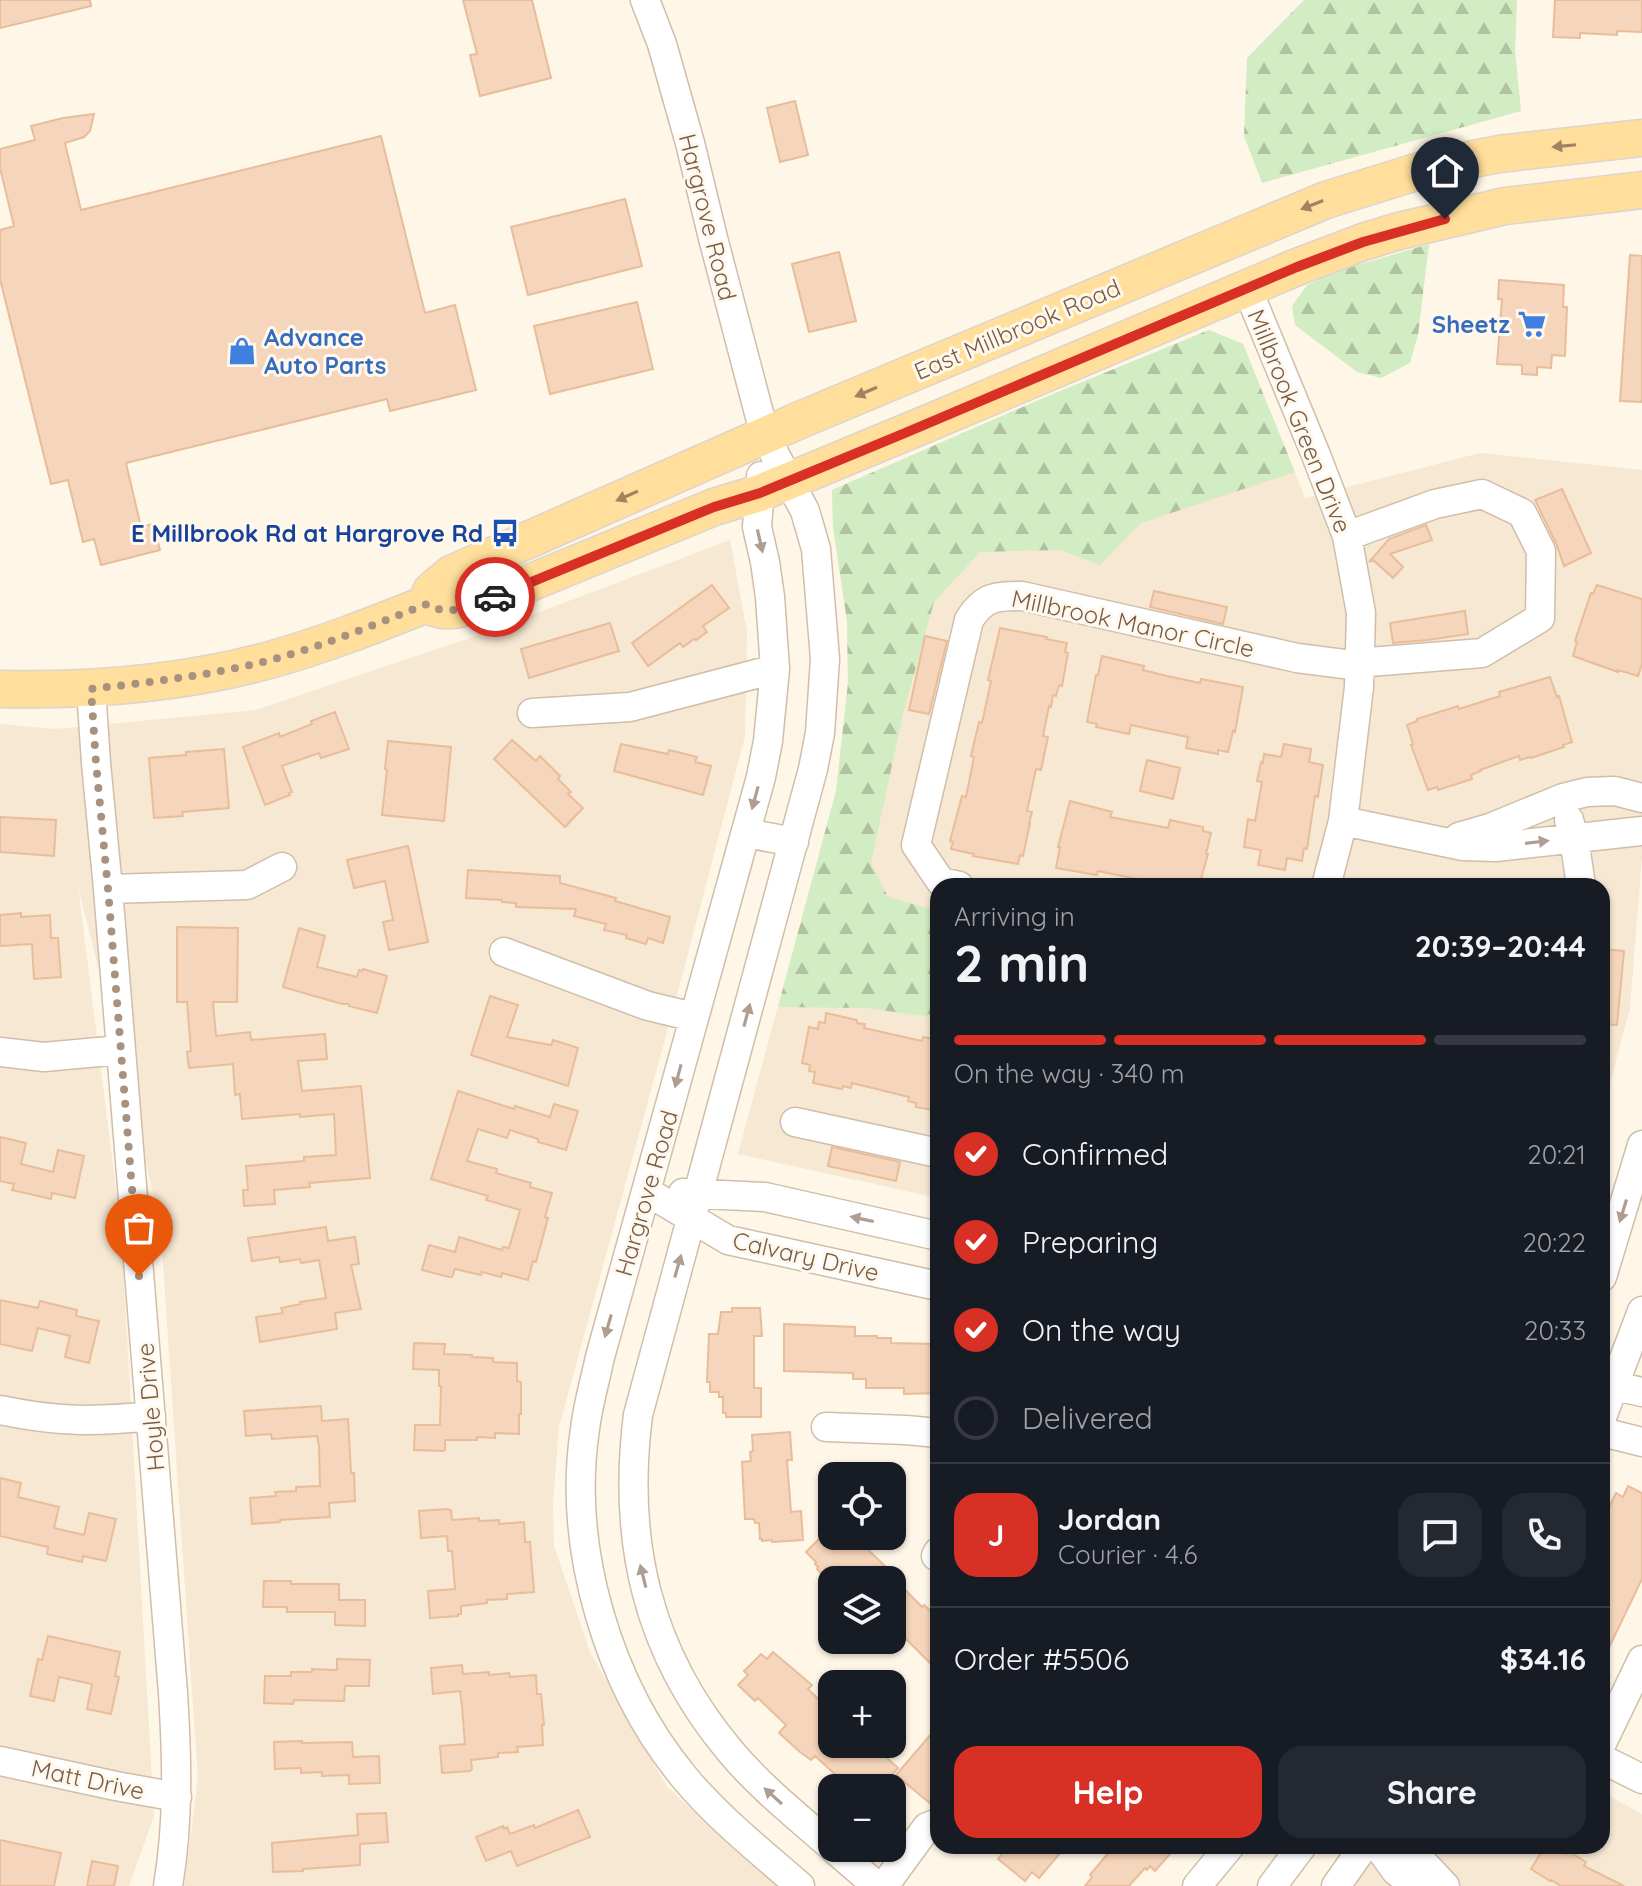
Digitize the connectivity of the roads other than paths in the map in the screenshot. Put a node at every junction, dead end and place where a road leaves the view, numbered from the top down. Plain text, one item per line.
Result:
1 (645, 0) edge
2 (1642, 138) edge
3 (1642, 190) edge
4 (1247, 288) junction
5 (765, 436) junction
6 (774, 487) junction
7 (1347, 536) junction
8 (427, 604) junction
9 (1361, 664) junction
10 (775, 669) junction
11 (0, 689) edge
12 (91, 689) junction
13 (532, 713) dead end
14 (1563, 798) junction
15 (1642, 798) edge
16 (1343, 821) junction
17 (1642, 831) edge
18 (746, 833) junction
19 (1574, 838) junction
20 (794, 842) junction
21 (1443, 842) junction
22 (282, 867) dead end
23 (938, 878) edge
24 (1328, 878) edge
25 (1580, 878) edge
26 (108, 889) junction
27 (504, 952) dead end
28 (694, 1017) junction
29 (120, 1050) junction
30 (0, 1052) edge
31 (795, 1122) dead end
32 (1642, 1145) edge
33 (930, 1151) edge
34 (646, 1191) junction
35 (695, 1206) junction
36 (930, 1234) edge
37 (1610, 1251) edge
38 (930, 1284) edge
39 (1642, 1311) edge
40 (1620, 1387) edge
41 (0, 1410) edge
42 (151, 1416) junction
43 (826, 1427) dead end
44 (930, 1432) edge
45 (1610, 1434) edge
46 (1642, 1442) edge
47 (1642, 1660) edge
48 (1610, 1726) edge
49 (0, 1761) edge
50 (1610, 1763) edge
51 (1642, 1779) edge
52 (177, 1797) junction
53 (930, 1826) edge
54 (818, 1834) edge
55 (1223, 1854) edge
56 (1296, 1854) edge
57 (1358, 1854) edge
58 (1384, 1854) edge
59 (1415, 1854) edge
60 (850, 1862) edge
61 (168, 1886) edge
62 (800, 1886) edge
63 (877, 1886) edge
64 (884, 1886) edge
65 (1197, 1886) edge
66 (1272, 1886) edge
67 (1336, 1886) edge
68 (1415, 1886) edge
69 (1445, 1886) edge

1 - 5 street, Hargrove Road
2 -> 5 main road, East Millbrook Road
3 - 4 main road
4 - 6 main road
4 - 7 street, Millbrook Green Drive
5 - 6 street, Hargrove Road
5 -> 8 main road, East Millbrook Road
6 - 8 main road
6 -> 10 street, Hargrove Road
6 - 20 street, Hargrove Road
7 - 9 street, Millbrook Green Drive
7 - 9 street
8 - 12 main road
9 - 16 street, Millbrook Green Drive
9 - 23 street, Millbrook Manor Circle
10 - 13 street
10 -> 18 street, Hargrove Road
11 - 12 main road
12 - 26 street, Hoyle Drive
14 - 15 street
14 - 19 street
14 - 21 street
16 - 21 street
16 - 24 street, Millbrook Green Drive
17 - 19 street
18 - 20 street
18 - 28 street, Hargrove Road
21 -> 19 street
19 - 25 street
35 -> 20 street, Hargrove Road
22 - 26 street
26 - 29 street, Hoyle Drive
27 - 28 street
28 -> 34 street, Hargrove Road
29 - 30 street
29 - 42 street, Hoyle Drive
31 - 33 street
32 -> 37 street
34 - 35 street, Calvary Drive
34 -> 62 street, Hargrove Road
36 -> 35 street, Calvary Drive
35 - 38 street, Calvary Drive
54 -> 35 street, Hargrove Road
39 - 40 street
41 - 42 street
42 - 52 street, Hoyle Drive
43 - 44 street
45 - 46 street
47 - 48 street
49 - 52 street, Matt Drive
50 - 51 street
52 - 61 street, Hoyle Drive
53 - 64 street
55 - 65 street
56 - 66 street
57 - 67 street
58 - 68 street
59 - 69 street
60 - 63 street, Hargrove Road

